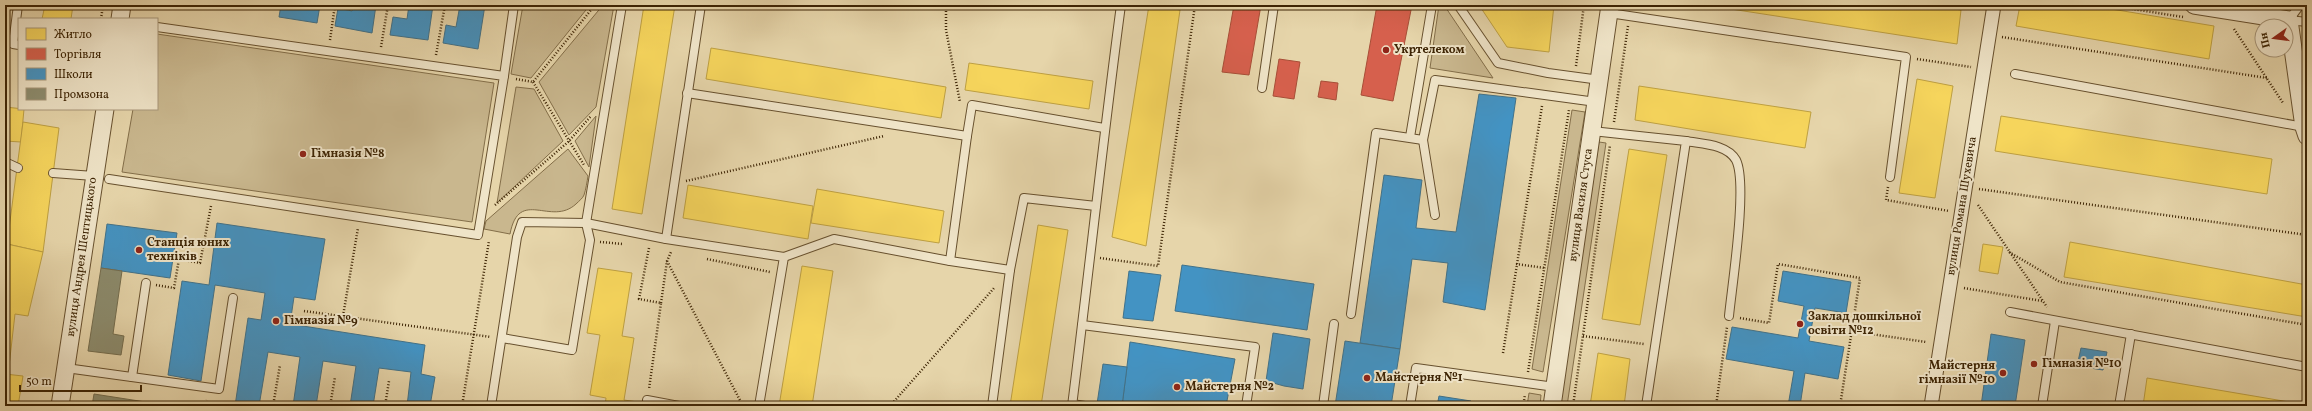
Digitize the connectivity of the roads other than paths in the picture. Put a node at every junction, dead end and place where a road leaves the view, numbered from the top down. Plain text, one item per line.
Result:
1 (18, 5) edge
2 (122, 5) edge
3 (514, 5) edge
4 (622, 5) edge
5 (701, 5) edge
6 (1121, 5) edge
7 (1274, 5) edge
8 (1432, 5) edge
9 (1458, 5) edge
10 (1994, 5) edge
11 (2194, 5) edge
12 (2300, 5) edge
13 (1610, 9) edge
14 (120, 18) edge
15 (2276, 18) edge
16 (2290, 18) edge
17 (2294, 21) edge
18 (2307, 22) edge
19 (158, 27) edge
20 (18, 45) edge
21 (2294, 55) edge
22 (2015, 74) dead end
23 (504, 76) junction
24 (1600, 80) junction
25 (1262, 88) dead end
26 (687, 93) junction
27 (1596, 102) junction
28 (105, 110) edge
29 (1104, 128) junction
30 (1592, 131) junction
31 (2305, 131) edge
32 (967, 136) junction
33 (1410, 137) junction
34 (1423, 140) junction
35 (1686, 141) junction
36 (5, 162) edge
37 (18, 168) dead end
38 (53, 173) dead end
39 (102, 177) junction
40 (1890, 177) road end
41 (1096, 206) junction
42 (1435, 214) dead end
43 (586, 224) junction
44 (666, 239) junction
45 (784, 257) junction
46 (950, 261) junction
47 (1010, 270) junction
48 (146, 283) road end
49 (233, 298) dead end
50 (2010, 312) dead end
51 (1351, 314) dead end
52 (1729, 316) road end
53 (2055, 321) junction
54 (1334, 324) dead end
55 (1082, 325) junction
56 (2131, 334) junction
57 (502, 338) junction
58 (2307, 367) edge
59 (66, 368) junction
60 (132, 377) junction
61 (1555, 387) junction
62 (647, 400) road end
63 (1072, 405) edge
64 (60, 406) edge
65 (491, 406) edge
66 (679, 406) edge
67 (759, 406) edge
68 (992, 406) edge
69 (1085, 406) edge
70 (1246, 406) edge
71 (1323, 406) edge
72 (1410, 406) edge
73 (1552, 406) edge
74 (1646, 406) edge
75 (1931, 406) edge
76 (2042, 406) edge
77 (2119, 406) edge

1 - 20 lane
2 - 14 street
3 - 23 lane
4 - 43 lane
5 - 26 lane
6 - 29 lane
7 - 25 lane
8 - 33 lane
9 - 24 lane
10 - 75 street, вулиця Романа Шухевича
11 - 15 street
12 - 16 lane
13 - 24 street, вулиця Василя Стуса
13 - 40 lane
17 - 18 lane
19 - 23 lane
21 - 31 street
22 - 31 lane
23 - 39 lane
24 - 27 street, вулиця Василя Стуса
26 - 32 lane
26 - 44 lane
27 - 30 street, вулиця Василя Стуса
27 - 34 lane
28 - 39 street, вулиця Андрея Шептицького
29 - 32 lane
29 - 41 lane
30 - 35 lane
30 - 61 street, вулиця Василя Стуса
32 - 46 lane
33 - 34 lane
33 - 51 lane
34 - 42 lane
35 - 52 lane
35 - 74 lane
36 - 37 lane
38 - 39 lane
39 - 59 street, вулиця Андрея Шептицького
41 - 47 lane
41 - 55 lane
43 - 44 lane
43 - 57 lane
43 - 57 lane
44 - 45 lane
45 - 46 lane
45 - 67 lane
46 - 47 lane
47 - 68 lane
48 - 60 lane
49 - 60 lane
50 - 53 lane
53 - 56 lane
53 - 76 lane
54 - 71 lane
55 - 63 lane
55 - 70 lane
56 - 58 lane
56 - 77 lane
57 - 65 lane
59 - 60 lane
59 - 64 street, вулиця Андрея Шептицького
61 - 72 lane
61 - 73 street, вулиця Василя Стуса
62 - 66 lane
63 - 69 lane

